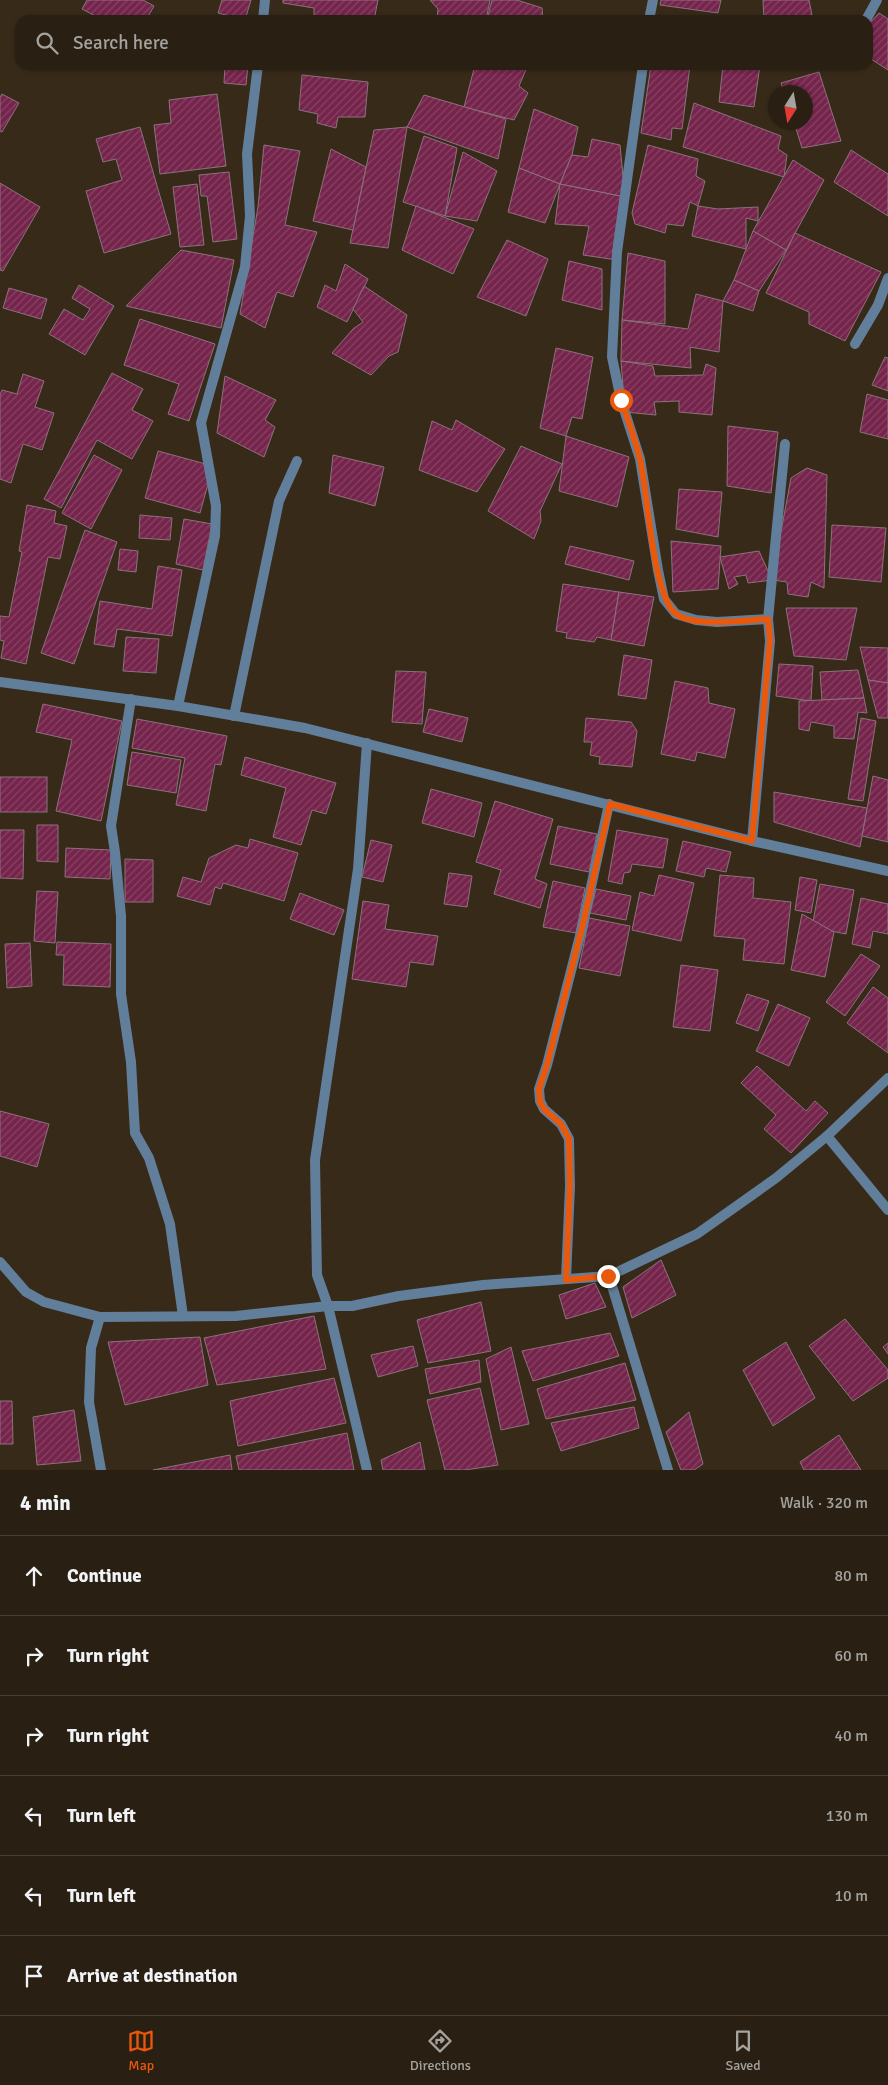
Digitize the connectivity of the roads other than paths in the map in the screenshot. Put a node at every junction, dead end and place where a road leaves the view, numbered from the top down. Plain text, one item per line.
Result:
1 (265, 0) edge
2 (653, 0) edge
3 (877, 0) edge
4 (264, 15) edge
5 (650, 15) edge
6 (869, 15) edge
7 (257, 70) edge
8 (642, 70) edge
9 (888, 278) edge
10 (855, 344) dead end
11 (785, 444) dead end
12 (297, 461) dead end
13 (768, 619) junction
14 (0, 682) edge
15 (131, 699) junction
16 (178, 706) junction
17 (234, 716) junction
18 (367, 744) junction
19 (610, 804) junction
20 (752, 841) junction
21 (888, 871) edge
22 (888, 1078) edge
23 (827, 1136) junction
24 (888, 1210) edge
25 (0, 1262) edge
26 (608, 1276) junction
27 (566, 1280) junction
28 (328, 1306) junction
29 (183, 1316) junction
30 (100, 1317) junction
31 (101, 1470) edge
32 (367, 1470) edge
33 (668, 1470) edge

1 - 4 street
2 - 5 street
3 - 6 street
7 - 16 street
8 - 13 street
9 - 10 street
11 - 13 street
12 - 17 street
13 - 20 street
14 - 15 street
15 - 16 street
15 - 29 street
16 - 17 street
17 - 18 street
18 - 19 street
18 - 28 street
19 - 20 street
19 - 27 street
20 - 21 street
22 - 23 street
23 - 24 street
23 - 26 street
25 - 30 street
26 - 27 street
26 - 33 street
27 - 28 street
28 - 29 street
28 - 32 street
29 - 30 street
30 - 31 street

